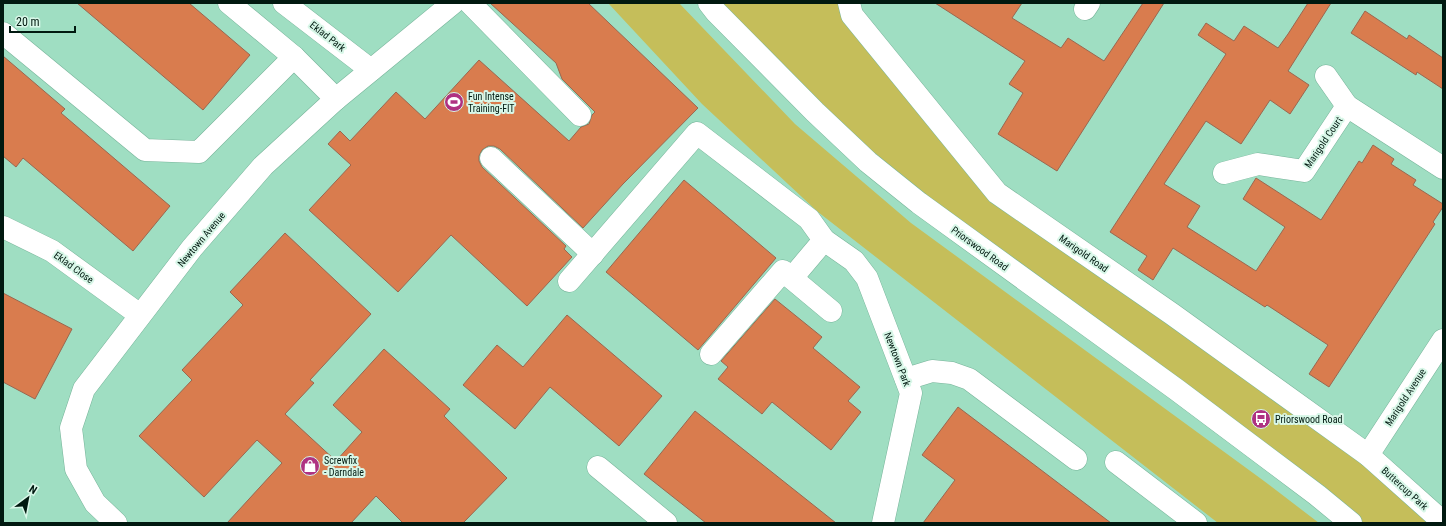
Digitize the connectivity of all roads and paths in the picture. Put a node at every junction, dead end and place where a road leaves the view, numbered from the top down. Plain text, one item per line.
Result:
1 (229, 3) edge
2 (284, 3) edge
3 (470, 3) edge
4 (709, 3) edge
5 (849, 3) edge
6 (450, 5) edge
7 (3, 34) edge
8 (294, 57) junction
9 (371, 70) junction
10 (1326, 76) dead end
11 (336, 99) junction
12 (1347, 106) junction
13 (580, 115) dead end
14 (491, 158) dead end
15 (1443, 168) edge
16 (1224, 173) dead end
17 (3, 227) edge
18 (824, 240) junction
19 (593, 254) junction
20 (792, 278) junction
21 (569, 281) dead end
22 (831, 311) dead end
23 (140, 315) junction
24 (1443, 340) edge
25 (711, 354) dead end
26 (903, 372) junction
27 (1368, 455) junction
28 (1076, 459) dead end
29 (1116, 462) dead end
30 (598, 467) dead end
31 (1443, 522) edge
32 (116, 523) edge
33 (666, 523) edge
34 (883, 523) edge
35 (1196, 523) edge
36 (1351, 523) edge

1 - 8 street
2 - 9 street, Eklad Park
3 - 13 street
4 - 36 street, Priorswood Road
5 - 27 street, Marigold Road
6 - 9 street, Newtown Avenue
7 - 8 street
8 - 11 street
9 - 11 street, Newtown Avenue
10 - 12 street, Marigold Court
11 - 23 street, Newtown Avenue
12 - 15 street, Marigold Court
12 - 16 street, Marigold Court
14 - 19 street
17 - 23 street, Eklad Close
18 - 19 street, Newtown Park
18 - 20 street
18 - 26 street, Newtown Park
19 - 21 street
20 - 22 street
20 - 25 street
23 - 32 street, Newtown Avenue
24 - 27 street, Marigold Avenue
26 - 28 street
26 - 34 street, Newtown Park
27 - 31 street, Buttercup Park
29 - 35 street
30 - 33 street

